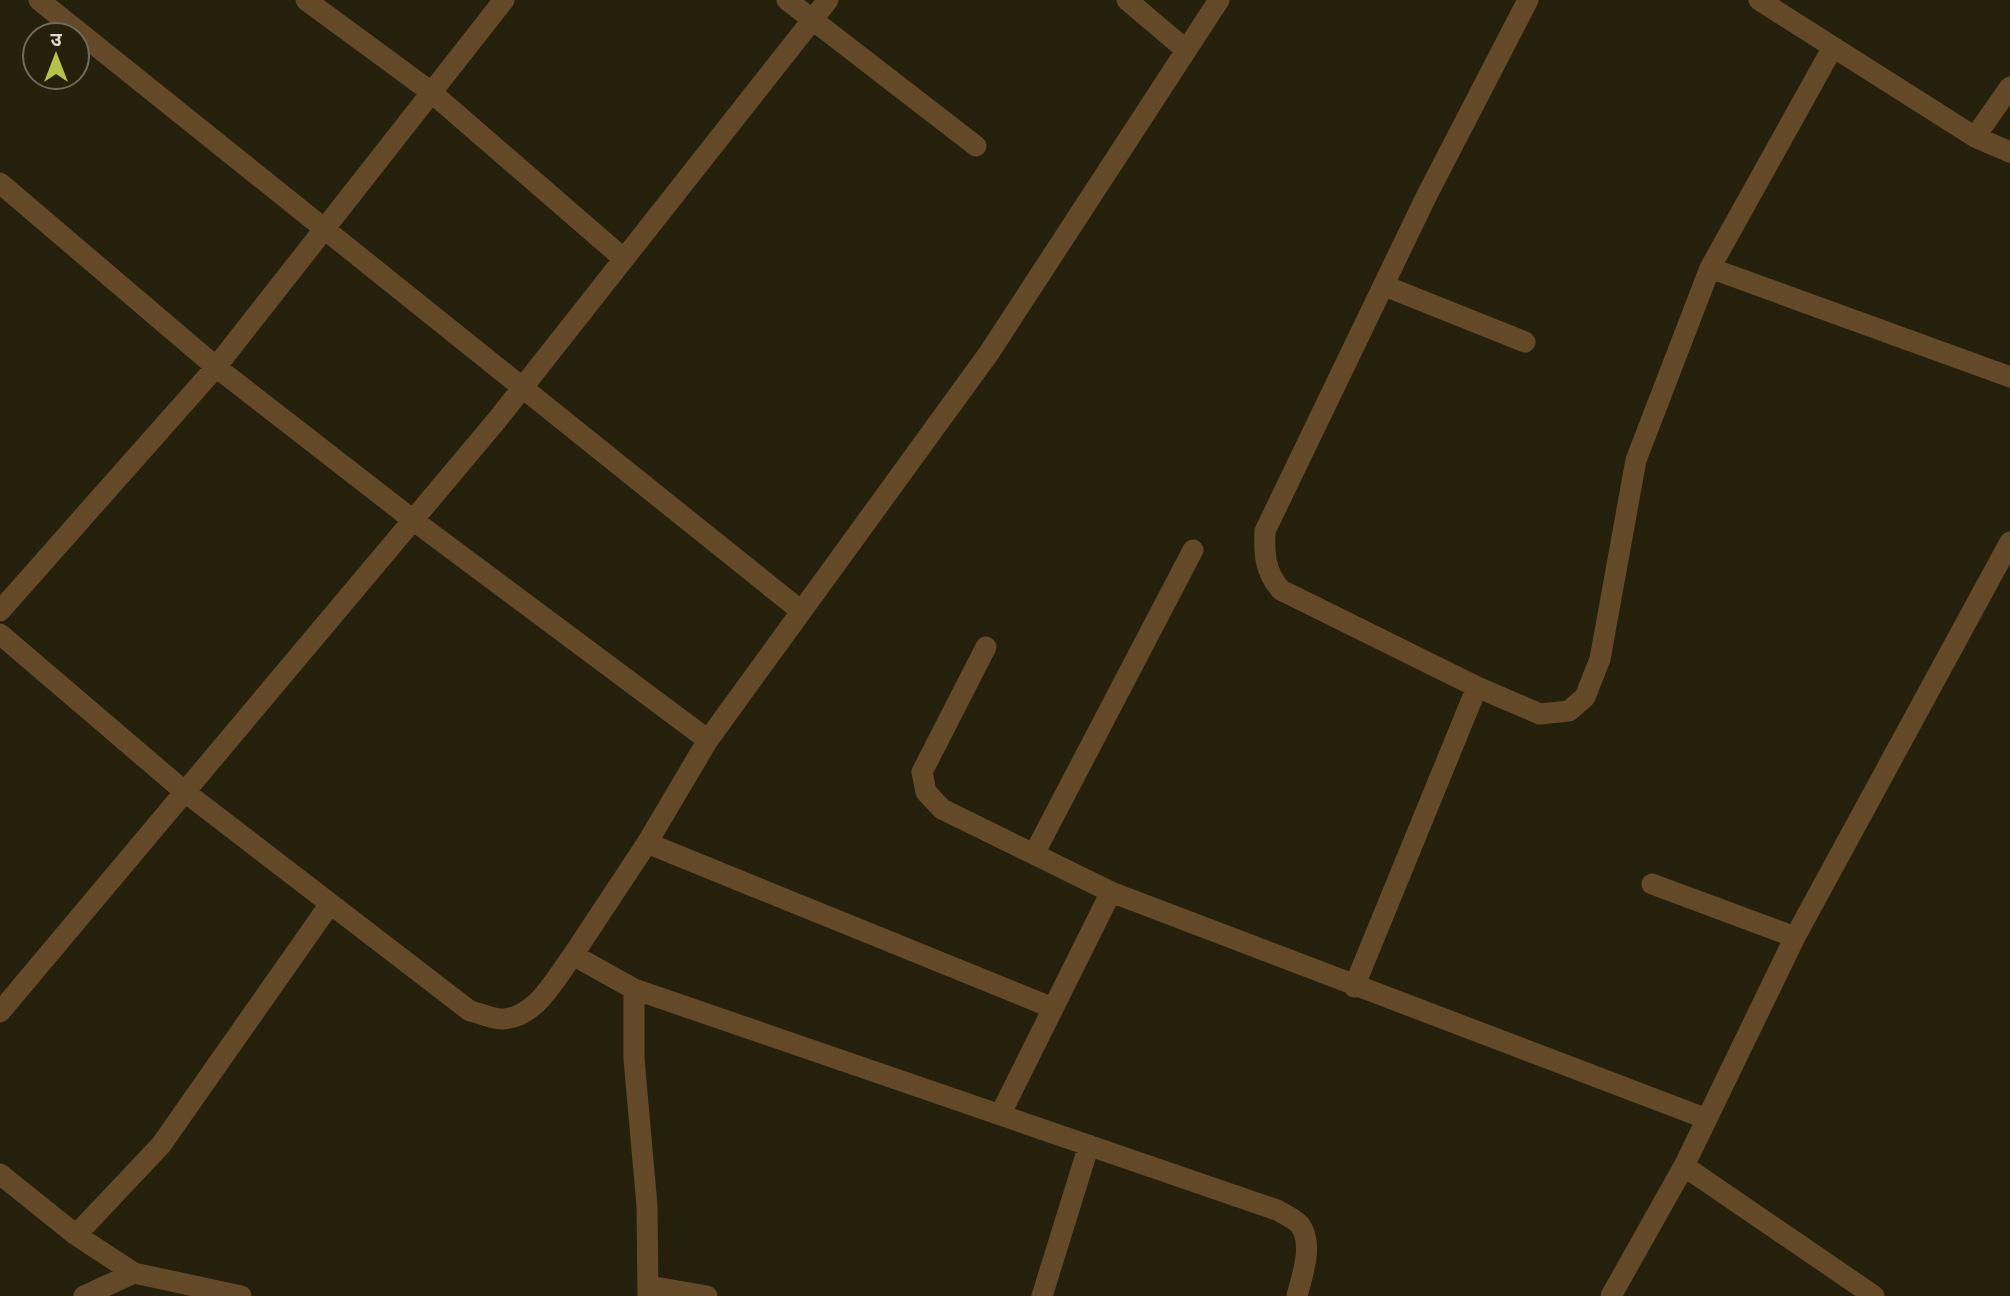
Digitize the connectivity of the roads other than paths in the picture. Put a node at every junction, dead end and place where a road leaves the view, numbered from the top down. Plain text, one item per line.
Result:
1 (38, 0) edge
2 (306, 0) edge
3 (504, 0) edge
4 (787, 0) edge
5 (828, 0) edge
6 (1127, 0) edge
7 (1219, 0) edge
8 (1528, 0) edge
9 (1759, 0) edge
10 (812, 20) junction
11 (1833, 47) junction
12 (1186, 50) junction
13 (2010, 87) edge
14 (431, 92) junction
15 (1975, 137) junction
16 (976, 146) dead end
17 (2010, 152) edge
18 (0, 183) edge
19 (324, 230) junction
20 (624, 259) junction
21 (1710, 268) junction
22 (1385, 286) junction
23 (1525, 342) dead end
24 (216, 367) junction
25 (2010, 377) edge
26 (521, 390) junction
27 (413, 520) junction
28 (2010, 542) edge
29 (1193, 550) dead end
30 (0, 611) edge
31 (801, 611) junction
32 (0, 634) edge
33 (986, 647) dead end
34 (1477, 687) junction
35 (708, 740) junction
36 (185, 792) junction
37 (647, 843) junction
38 (1034, 854) junction
39 (1652, 884) dead end
40 (1111, 892) junction
41 (330, 904) junction
42 (1795, 937) junction
43 (573, 955) junction
44 (1354, 987) junction
45 (634, 989) junction
46 (1053, 1008) junction
47 (0, 1012) edge
48 (1001, 1113) junction
49 (1707, 1119) junction
50 (1088, 1145) junction
51 (1684, 1166) junction
52 (0, 1174) edge
53 (76, 1235) junction
54 (134, 1273) junction
55 (649, 1291) edge
56 (84, 1296) edge
57 (242, 1296) edge
58 (707, 1296) edge
59 (1042, 1296) edge
60 (1297, 1296) edge
61 (1611, 1296) edge
62 (1874, 1296) edge

1 - 19 street
2 - 14 street
3 - 14 street
4 - 10 street
5 - 10 street
6 - 12 street
7 - 12 street
8 - 22 street
9 - 11 street
10 - 16 street
10 - 20 street
11 - 15 street
11 - 21 street
12 - 31 street
13 - 15 street
14 - 19 street
14 - 20 street
15 - 17 street
18 - 24 street
19 - 24 street
19 - 26 street
20 - 26 street
21 - 25 street
21 - 34 street
22 - 23 street
22 - 34 street
24 - 27 street
24 - 30 street
26 - 27 street
26 - 31 street
27 - 35 street
27 - 36 street
28 - 42 street
29 - 38 street
31 - 35 street
32 - 36 street
33 - 38 street
34 - 44 street
35 - 37 street
36 - 41 street
36 - 47 street
37 - 43 street
37 - 46 street
38 - 40 street
39 - 42 street
40 - 44 street
40 - 46 street
41 - 43 street
41 - 53 street
42 - 49 street
43 - 45 street
44 - 49 street
45 - 48 street
45 - 55 street
46 - 48 street
48 - 50 street
49 - 51 street
50 - 59 street
50 - 60 street
51 - 61 street
51 - 62 street
52 - 53 street
53 - 54 street
54 - 56 street
54 - 57 street
55 - 58 street

